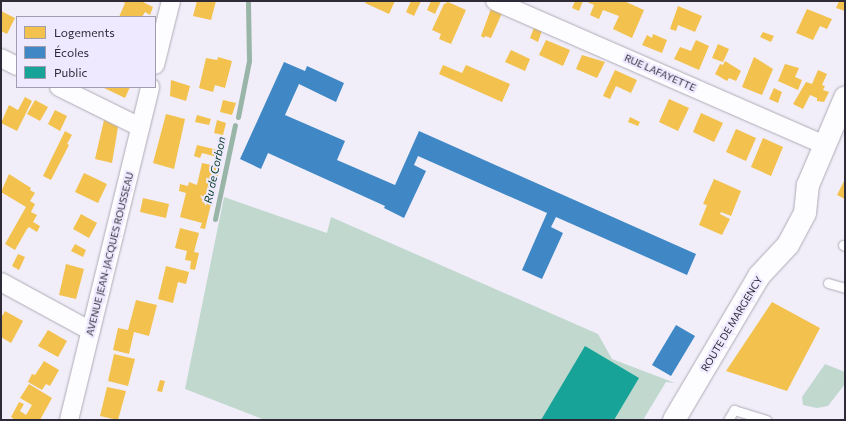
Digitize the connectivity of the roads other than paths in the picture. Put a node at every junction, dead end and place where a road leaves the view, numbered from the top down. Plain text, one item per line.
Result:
1 (171, 1) edge
2 (495, 1) edge
3 (1, 58) edge
4 (156, 61) edge
5 (16, 66) edge
6 (61, 88) edge
7 (150, 88) edge
8 (845, 98) edge
9 (140, 127) junction
10 (826, 145) junction
11 (1, 282) edge
12 (828, 283) dead end
13 (845, 288) edge
14 (91, 331) junction
15 (69, 420) edge
16 (674, 420) edge
17 (728, 420) edge
18 (767, 420) edge

1 - 4 street
2 - 10 street, RUE LAFAYETTE
3 - 5 street
6 - 9 street
7 - 9 street, AVENUE JEAN-JACQUES ROUSSEAU
8 - 10 main road, ROUTE DE MARGENCY
9 - 14 street, AVENUE JEAN-JACQUES ROUSSEAU
10 - 16 main road, ROUTE DE MARGENCY
11 - 14 street
12 - 13 lane
14 - 15 street, AVENUE JEAN-JACQUES ROUSSEAU
17 - 18 lane

